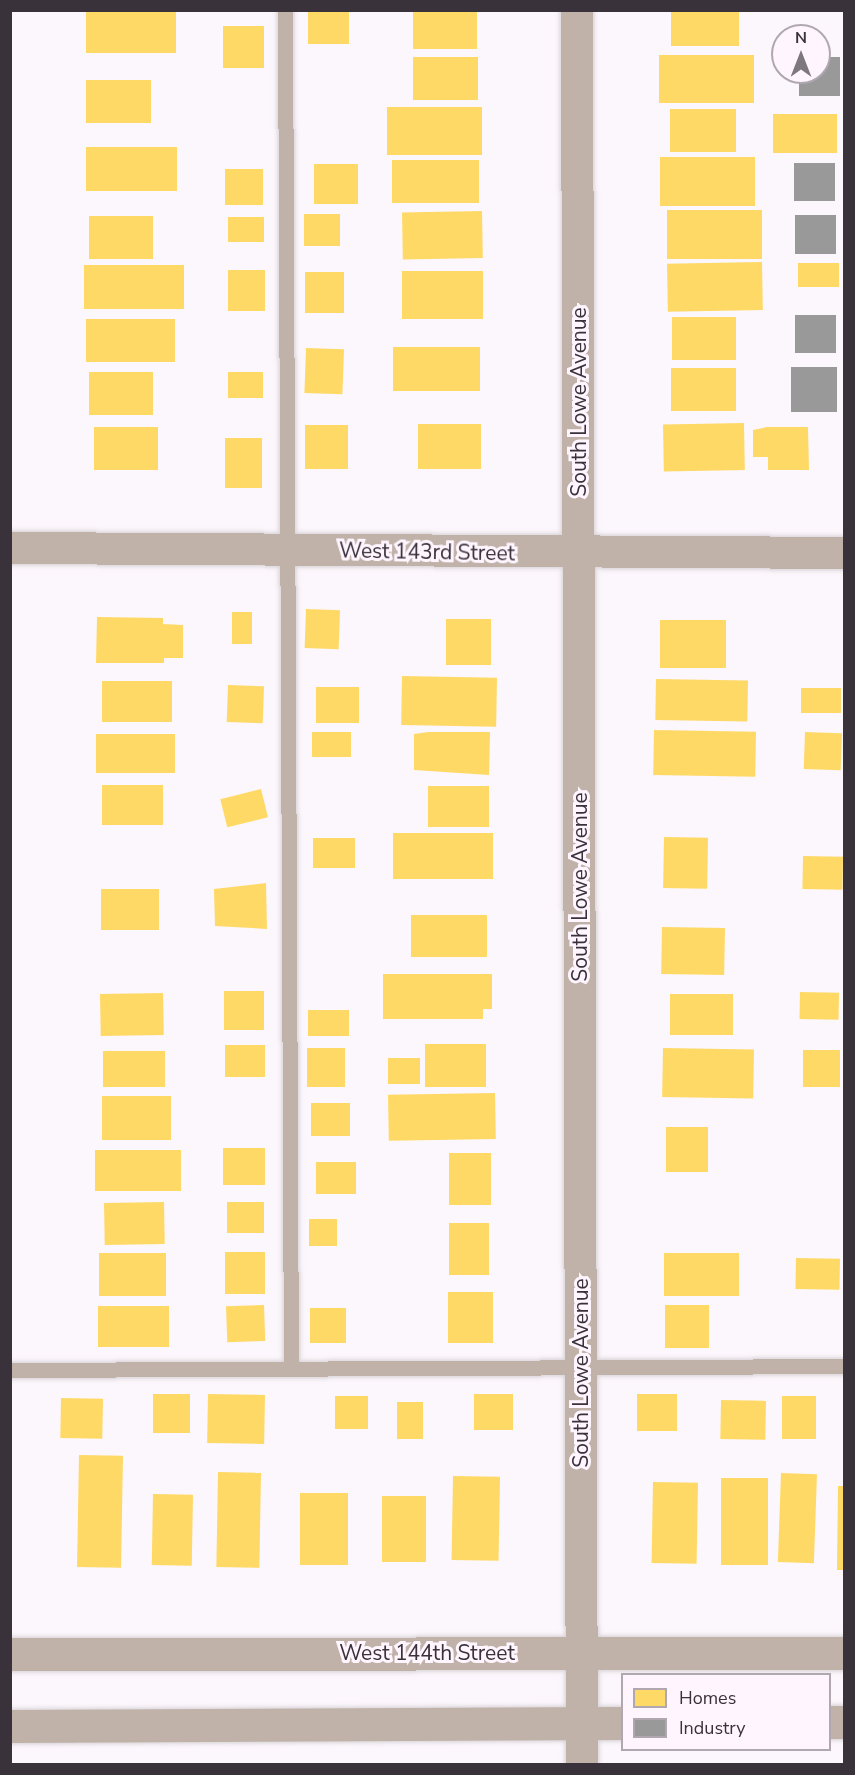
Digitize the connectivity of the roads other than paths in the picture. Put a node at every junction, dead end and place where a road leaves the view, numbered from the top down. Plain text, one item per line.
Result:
1 (285, 10) edge
2 (577, 10) edge
3 (10, 548) edge
4 (287, 550) junction
5 (579, 553) junction
6 (844, 553) edge
7 (844, 1366) edge
8 (581, 1367) junction
9 (291, 1368) junction
10 (10, 1370) edge
11 (582, 1653) junction
12 (844, 1653) edge
13 (10, 1654) edge
14 (582, 1723) junction
15 (621, 1723) edge
16 (10, 1726) edge
17 (582, 1764) edge

1 - 4 lane
2 - 5 street, South Lowe Avenue
3 - 4 street, West 143rd Street
4 - 5 street, West 143rd Street
4 - 9 lane
5 - 6 street, West 143rd Street
5 - 8 street, South Lowe Avenue
7 - 8 lane
8 - 9 lane
8 - 11 street, South Lowe Avenue
9 - 10 lane
11 - 12 street, West 144th Street
11 - 13 street, West 144th Street
11 - 14 street, South Lowe Avenue
14 - 15 street
14 - 16 street
14 - 17 street, South Lowe Avenue

